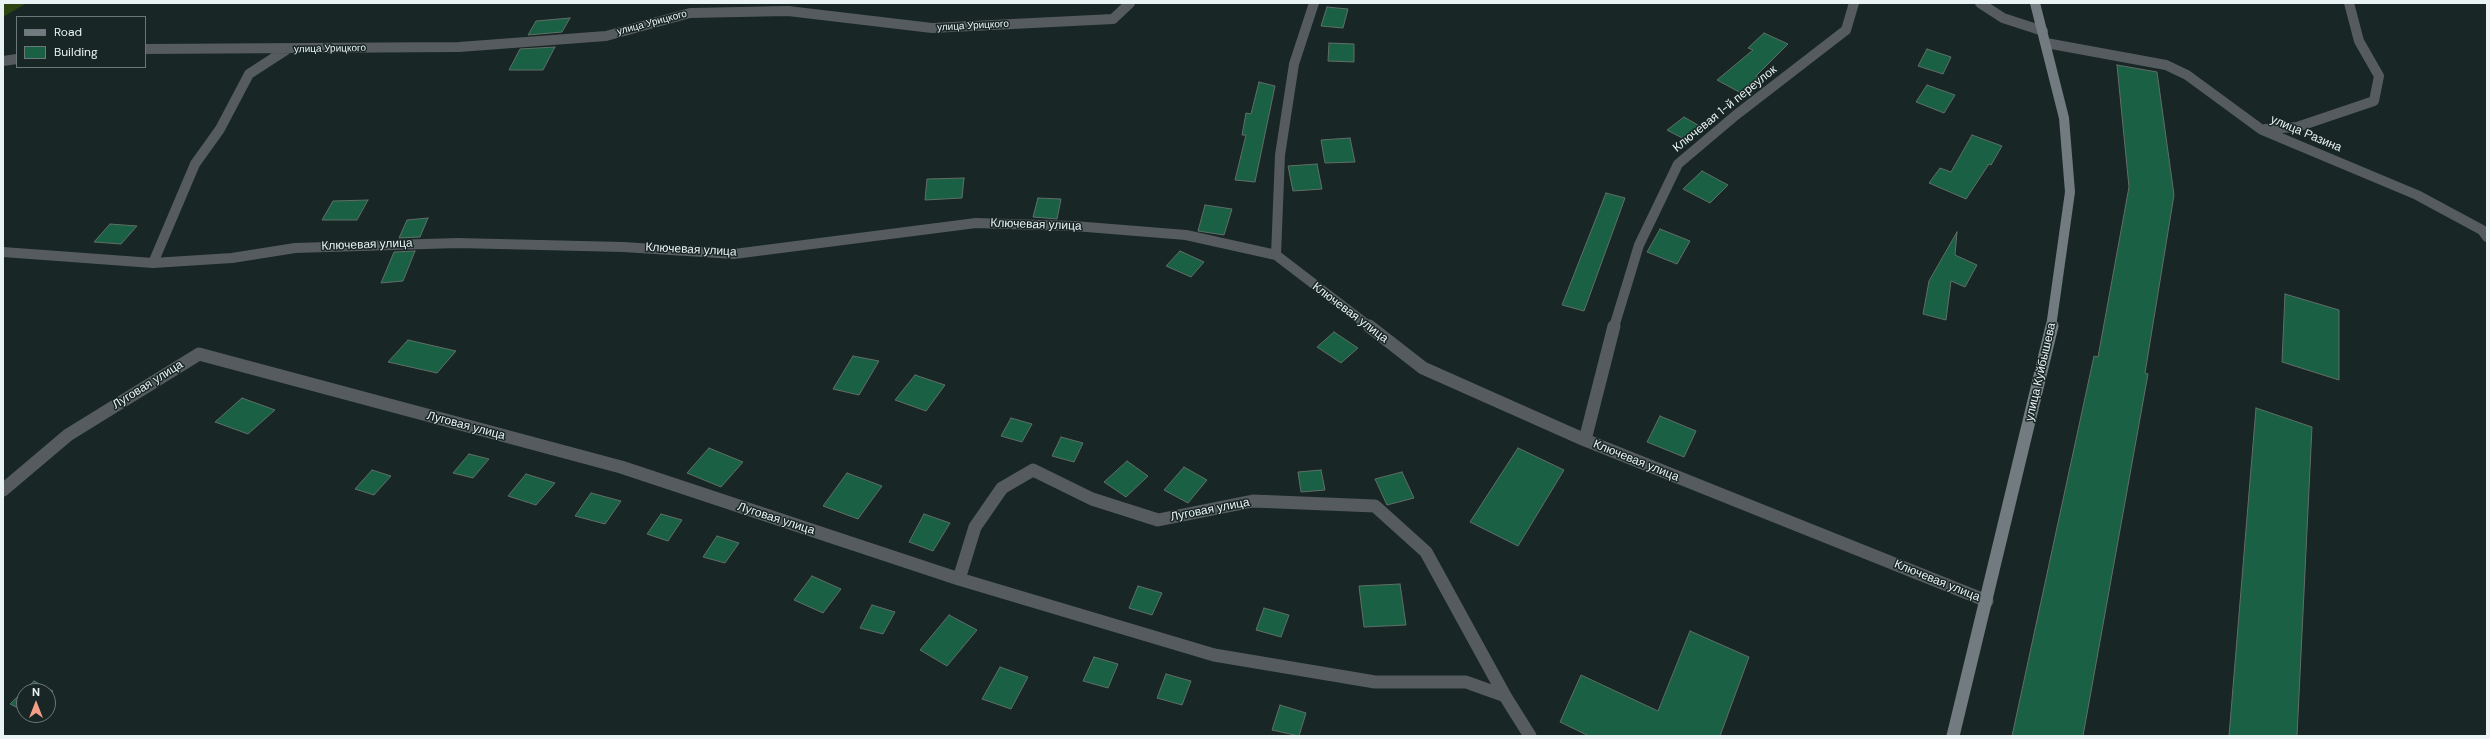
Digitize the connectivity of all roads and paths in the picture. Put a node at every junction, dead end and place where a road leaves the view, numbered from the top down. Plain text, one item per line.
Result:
1 (1130, 3) edge
2 (1314, 3) edge
3 (1854, 3) edge
4 (1980, 3) edge
5 (2035, 3) edge
6 (2348, 3) edge
7 (2043, 31) junction
8 (2046, 43) junction
9 (146, 50) edge
10 (286, 50) junction
11 (16, 59) edge
12 (3, 61) edge
13 (2262, 130) junction
14 (2487, 237) edge
15 (3, 252) edge
16 (1276, 255) junction
17 (153, 263) junction
18 (1584, 440) junction
19 (3, 490) edge
20 (959, 579) junction
21 (1987, 600) junction
22 (1505, 696) junction
23 (1530, 736) edge
24 (1953, 736) edge

1 - 10 street, улица Урицкого
2 - 16 street
3 - 18 street, Ключевая 1-й переулок
4 - 7 street
5 - 7 main road, улица Куйбышева
6 - 13 street
7 - 8 main road, улица Куйбышева
8 - 13 street, улица Разина
8 - 21 main road, улица Куйбышева
9 - 10 street, улица Урицкого
10 - 17 street, улица Урицкого
11 - 12 street
13 - 14 street, улица Разина
15 - 17 street, Ключевая улица
16 - 17 street, Ключевая улица
16 - 18 street, Ключевая улица
18 - 21 street, Ключевая улица
19 - 20 street, Луговая улица
20 - 22 street, Луговая улица
20 - 22 street, Луговая улица
21 - 24 main road, улица Куйбышева
22 - 23 street, Луговая улица

